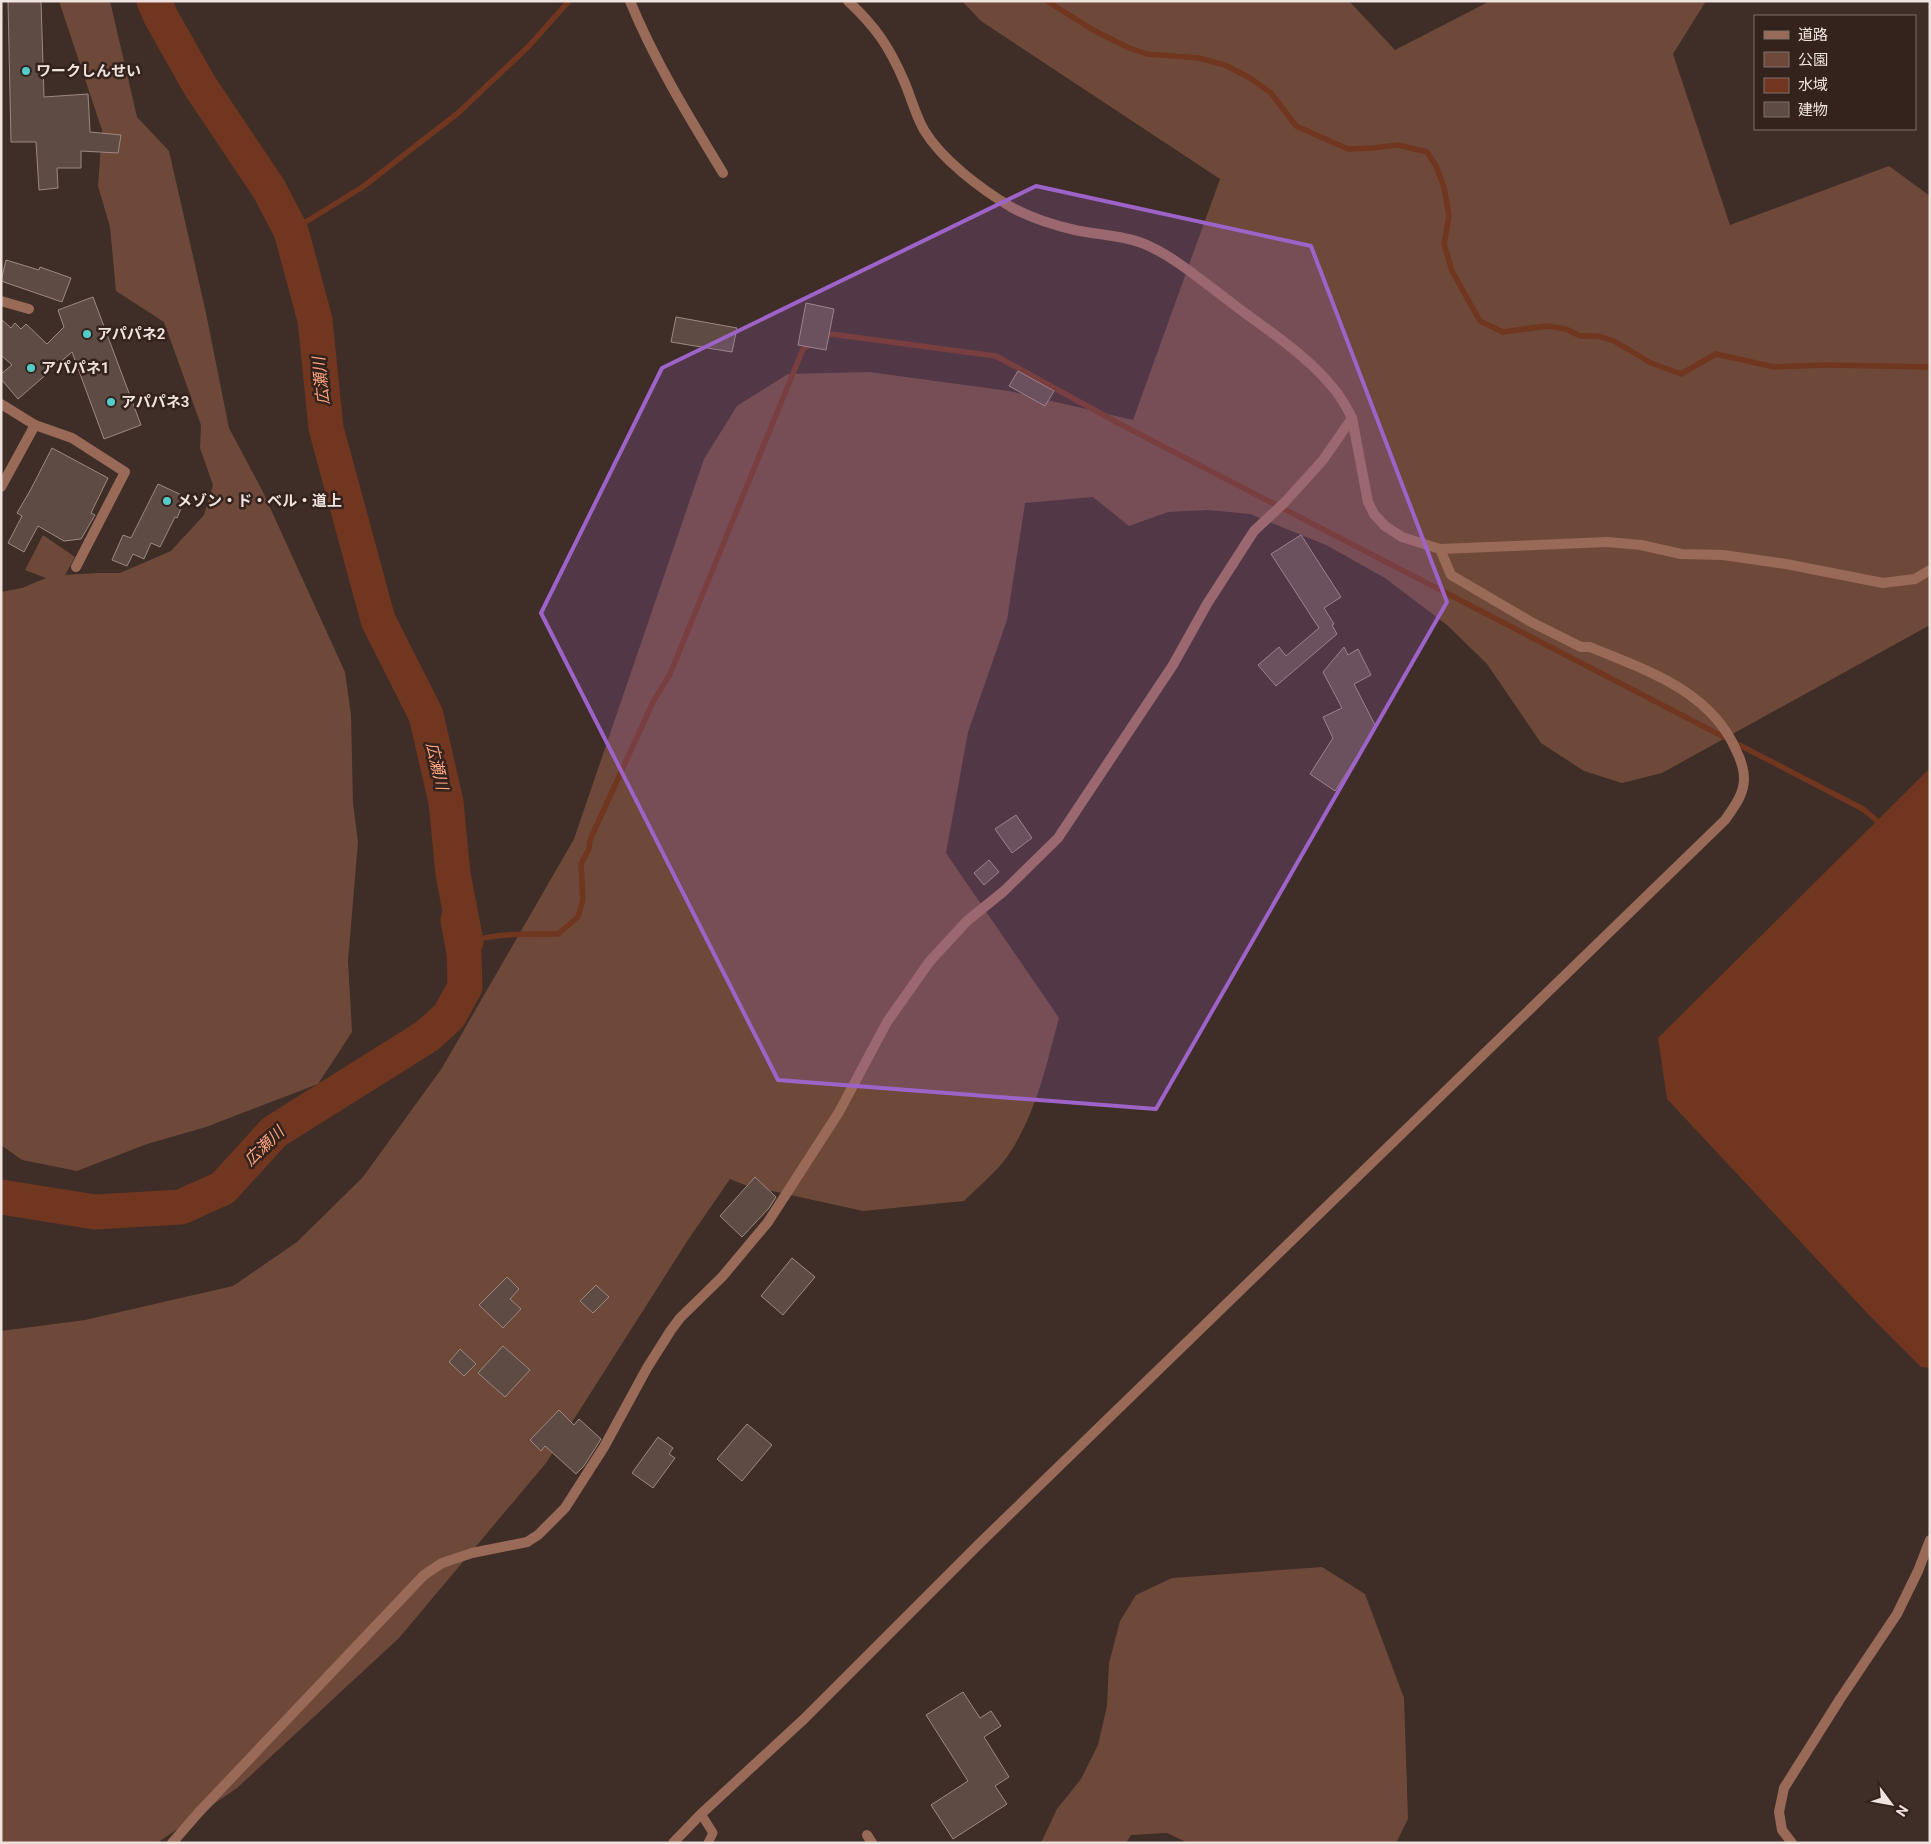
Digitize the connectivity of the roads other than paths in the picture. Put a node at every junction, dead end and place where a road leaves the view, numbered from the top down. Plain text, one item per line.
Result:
1 (630, 1) edge
2 (848, 1) edge
3 (723, 173) dead end
4 (1, 301) edge
5 (29, 309) dead end
6 (1, 404) edge
7 (1352, 418) junction
8 (35, 425) junction
9 (1, 487) edge
10 (1440, 550) junction
11 (76, 567) dead end
12 (1930, 570) edge
13 (1930, 1540) edge
14 (700, 1814) junction
15 (172, 1843) edge
16 (673, 1843) edge
17 (708, 1843) edge
18 (1792, 1843) edge

1 - 3 street
2 - 7 street
4 - 5 street
6 - 8 street
7 - 10 street
7 - 15 street
8 - 9 street
8 - 11 street
10 - 12 street
10 - 14 street
13 - 18 street
14 - 16 street
14 - 17 lane

